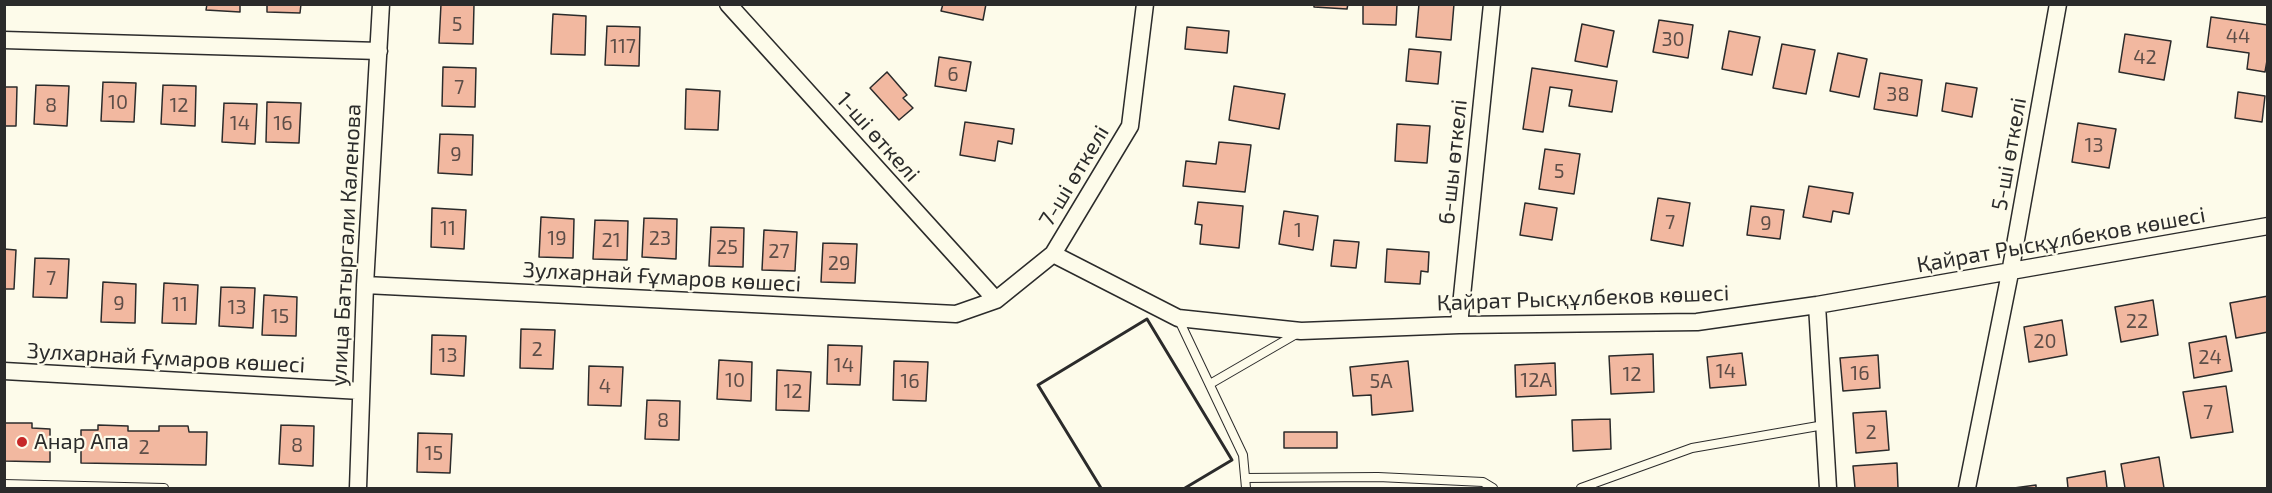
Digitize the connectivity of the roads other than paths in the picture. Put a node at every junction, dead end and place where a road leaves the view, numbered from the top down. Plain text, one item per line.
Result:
1 (381, 4) edge
2 (728, 4) edge
3 (1145, 4) edge
4 (1492, 4) edge
5 (2058, 4) edge
6 (4, 40) edge
7 (378, 51) junction
8 (2268, 226) edge
9 (1053, 254) junction
10 (2010, 273) junction
11 (365, 285) junction
12 (996, 300) junction
13 (1817, 305) junction
14 (956, 314) joint
15 (1178, 318) junction
16 (1459, 325) junction
17 (1300, 332) junction
18 (4, 371) edge
19 (1210, 384) junction
20 (362, 391) junction
21 (1824, 425) junction
22 (1245, 478) junction
23 (4, 484) edge
24 (66, 487) edge
25 (123, 488) edge
26 (164, 489) edge
27 (358, 489) edge
28 (1246, 489) edge
29 (1492, 489) edge
30 (1581, 489) edge
31 (1828, 489) edge
32 (1967, 489) edge

1 - 7 street, улица Батыргали Каленова
2 - 12 street, 1-ші өткелі
3 - 9 street, 7-ші өткелі
4 - 16 street, 6-шы өткелі
5 - 10 street, 5-ші өткелі
6 - 7 street
7 - 11 street, улица Батыргали Каленова
8 - 10 street, Қайрат Рысқұлбеков көшесі
9 - 12 street, 7-ші өткелі
9 - 15 street, Қайрат Рысқұлбеков көшесі
10 - 13 street, Қайрат Рысқұлбеков көшесі
10 - 32 street, 5-ші өткелі
11 - 14 street, Зулхарнай Ғұмаров көшесі
11 - 20 street, улица Батыргали Каленова
12 - 14 street, 7-ші өткелі
13 - 16 street, Қайрат Рысқұлбеков көшесі
13 - 21 street
15 - 17 street, Қайрат Рысқұлбеков көшесі
15 - 19 lane
16 - 17 street, Қайрат Рысқұлбеков көшесі
17 - 19 lane
18 - 20 street, Зулхарнай Ғұмаров көшесі
19 - 22 lane
20 - 27 street, улица Батыргали Каленова
21 - 30 lane
21 - 31 street
22 - 28 lane
22 - 29 lane
23 - 24 lane
24 - 25 lane
25 - 26 lane

